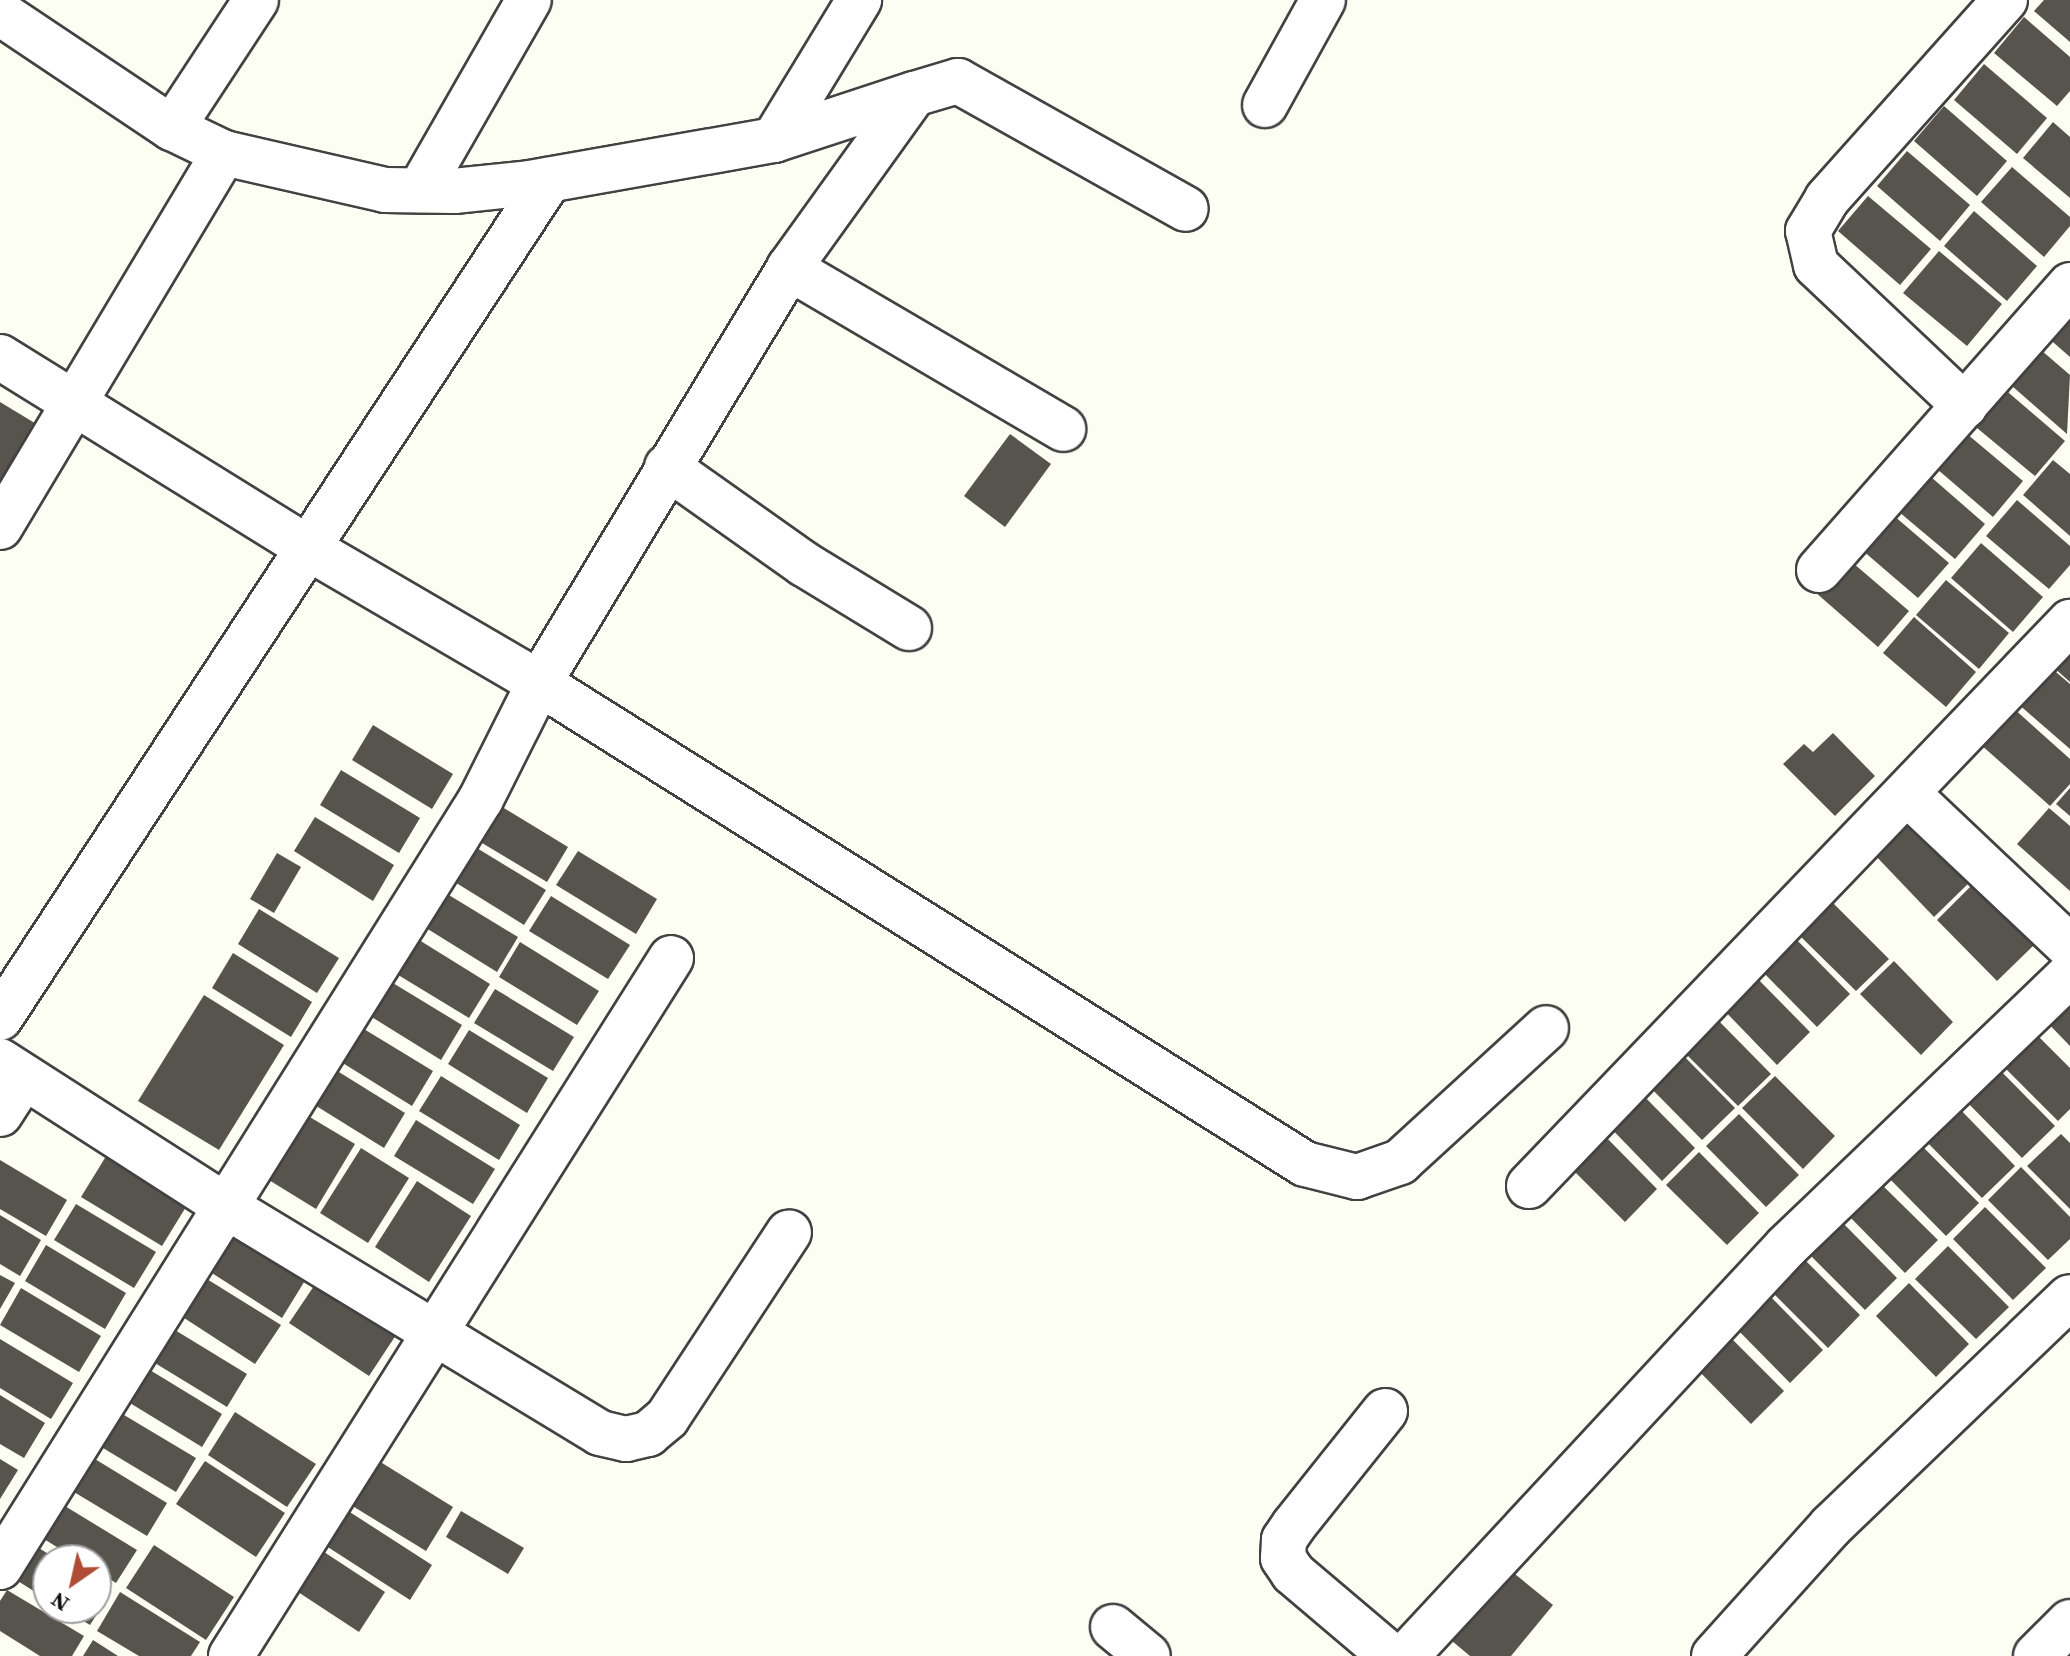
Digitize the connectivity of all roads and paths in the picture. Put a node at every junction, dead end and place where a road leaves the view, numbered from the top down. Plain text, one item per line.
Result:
1 (256, 0) edge
2 (529, 0) edge
3 (859, 0) edge
4 (1323, 0) edge
5 (2005, 0) edge
6 (0, 13) edge
7 (914, 94) junction
8 (1265, 105) dead end
9 (172, 128) junction
10 (774, 140) junction
11 (224, 153) junction
12 (549, 180) junction
13 (420, 190) junction
14 (1186, 209) dead end
15 (789, 268) junction
16 (2070, 285) edge
17 (0, 357) edge
18 (76, 404) junction
19 (1965, 406) junction
20 (1063, 429) dead end
21 (667, 467) junction
22 (0, 527) edge
23 (310, 549) junction
24 (1819, 570) dead end
25 (2070, 622) edge
26 (909, 628) dead end
27 (539, 683) junction
28 (1909, 795) junction
29 (2070, 947) edge
30 (671, 958) dead end
31 (2070, 975) edge
32 (0, 1018) edge
33 (1546, 1028) dead end
34 (12, 1069) edge
35 (0, 1114) edge
36 (1529, 1186) dead end
37 (227, 1207) junction
38 (789, 1232) dead end
39 (2070, 1297) edge
40 (434, 1332) junction
41 (1385, 1411) dead end
42 (0, 1567) edge
43 (2070, 1622) edge
44 (1113, 1627) dead end
45 (231, 1656) edge
46 (1148, 1656) edge
47 (1391, 1656) edge
48 (1406, 1656) edge
49 (1714, 1656) edge
50 (2036, 1656) edge

1 - 9 street
2 - 13 street
3 - 10 street
4 - 8 street
5 - 19 street
6 - 9 street
7 - 10 street
7 - 14 street
7 - 15 street
9 - 11 street
10 - 12 street
11 - 13 street
11 - 18 street
12 - 13 street
12 - 23 street
15 - 20 street
15 - 21 street
16 - 19 street
17 - 18 street
18 - 22 street
18 - 23 street
19 - 24 street
21 - 26 street
21 - 27 street
23 - 27 street
23 - 32 street
25 - 28 street
27 - 33 street
27 - 37 street
28 - 29 street
28 - 36 street
30 - 40 street
31 - 48 street
34 - 35 street
34 - 37 street
37 - 40 street
37 - 42 street
38 - 40 street
39 - 49 street
40 - 45 street
41 - 47 street
43 - 50 street
44 - 46 street

